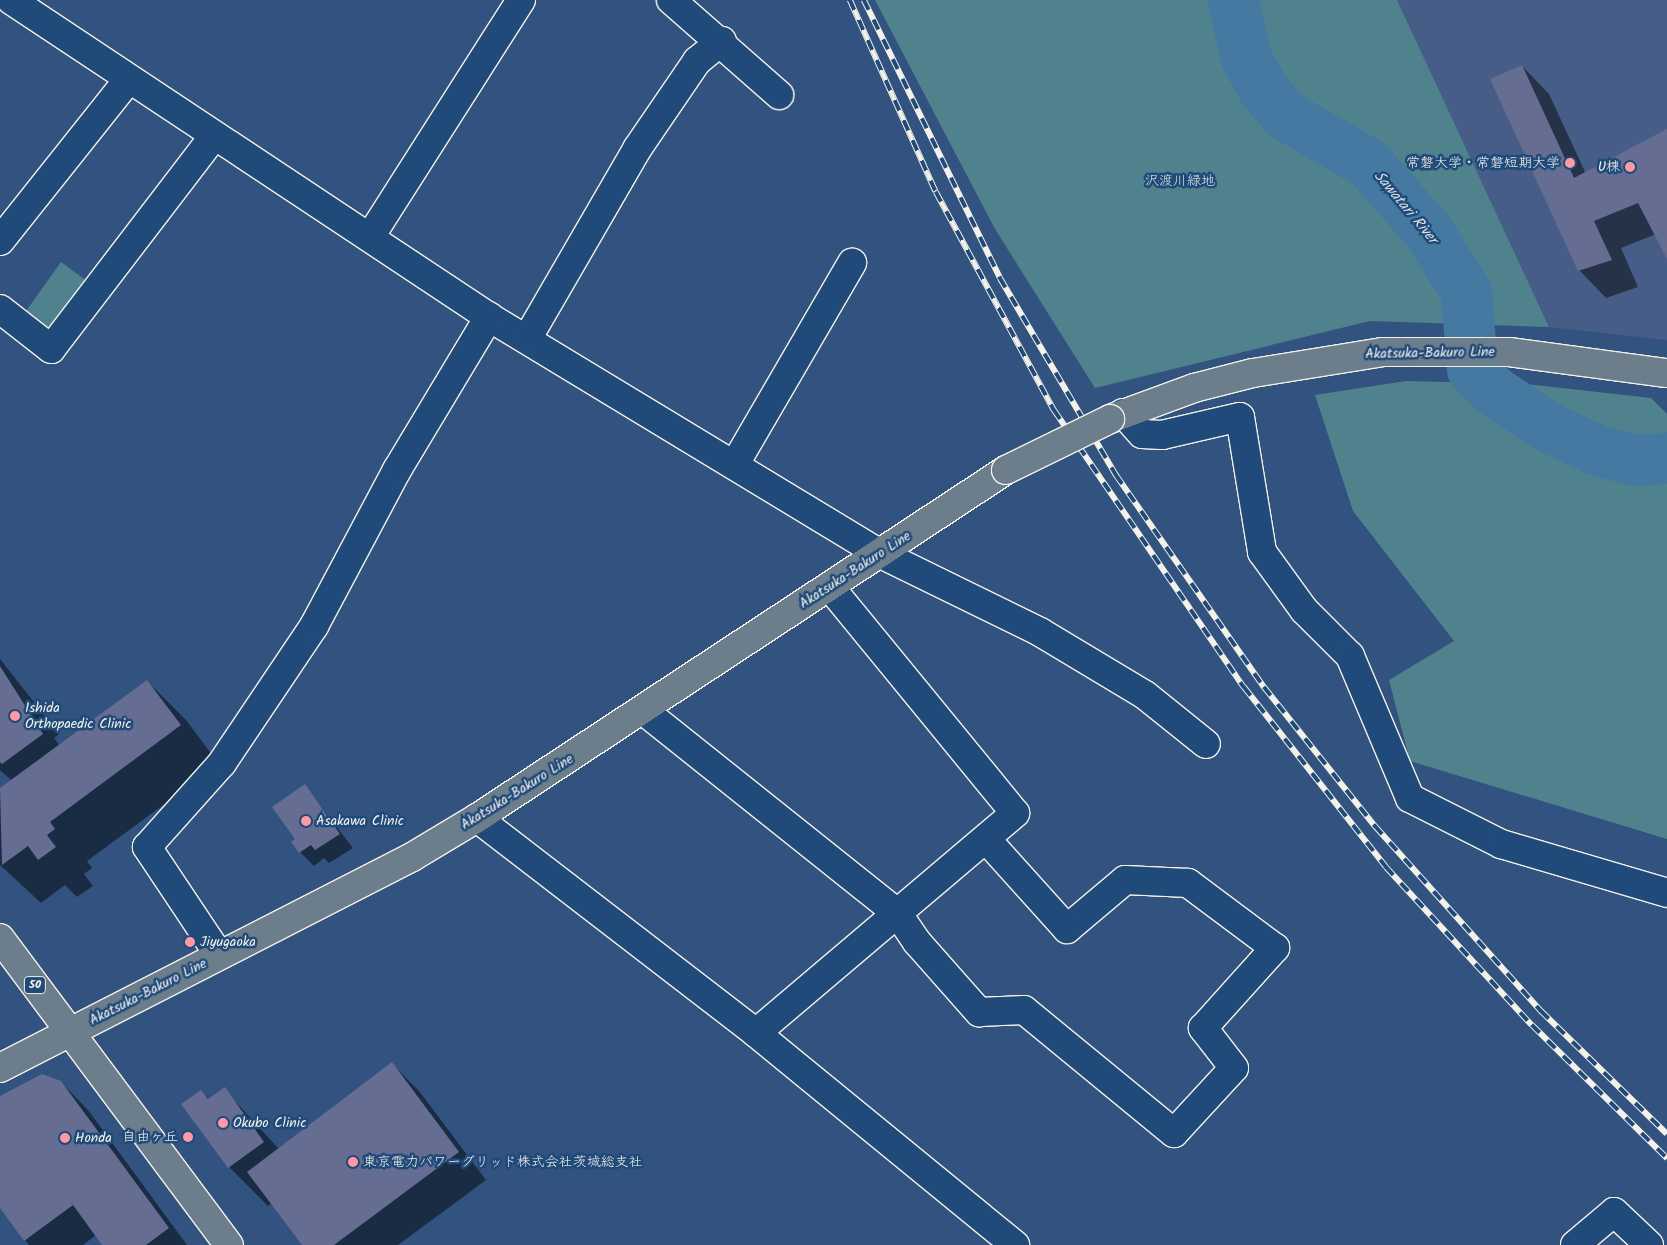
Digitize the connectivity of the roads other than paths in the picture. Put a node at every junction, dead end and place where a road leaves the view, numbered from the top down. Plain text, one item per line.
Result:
1 (12, 0) edge
2 (521, 0) edge
3 (671, 0) edge
4 (722, 42) junction
5 (128, 80) junction
6 (779, 94) dead end
7 (213, 137) junction
8 (370, 238) junction
9 (0, 241) edge
10 (852, 263) dead end
11 (0, 309) edge
12 (489, 317) junction
13 (526, 339) junction
14 (1667, 373) edge
15 (1116, 416) junction
16 (735, 464) junction
17 (881, 554) junction
18 (829, 586) junction
19 (644, 711) junction
20 (1206, 744) dead end
21 (477, 818) junction
22 (986, 839) junction
23 (1667, 893) edge
24 (898, 914) junction
25 (0, 938) edge
26 (219, 955) junction
27 (70, 1033) junction
28 (756, 1033) junction
29 (0, 1068) edge
30 (229, 1245) edge
31 (1015, 1245) edge
32 (1575, 1245) edge
33 (1648, 1245) edge

1 - 5 street
2 - 8 street
3 - 4 street
4 - 6 street
4 - 13 street
5 - 7 street
5 - 9 street
7 - 8 street
7 - 11 street
8 - 12 street
10 - 16 street
12 - 13 street
12 - 26 street
13 - 16 street
14 - 15 main road, Akatsuka-Bakuro Line
15 - 17 main road, Akatsuka-Bakuro Line, bridge
15 - 23 street
16 - 17 street
17 - 18 main road, Akatsuka-Bakuro Line
17 - 20 street
18 - 19 main road, Akatsuka-Bakuro Line
18 - 22 street
19 - 21 main road, Akatsuka-Bakuro Line
19 - 24 street
21 - 26 main road, Akatsuka-Bakuro Line
21 - 28 street
22 - 24 street
22 - 24 street
24 - 28 street
25 - 27 main road, 50
26 - 27 main road, Akatsuka-Bakuro Line
27 - 29 main road, Akatsuka-Bakuro Line
27 - 30 main road, 50
28 - 31 street
32 - 33 street

